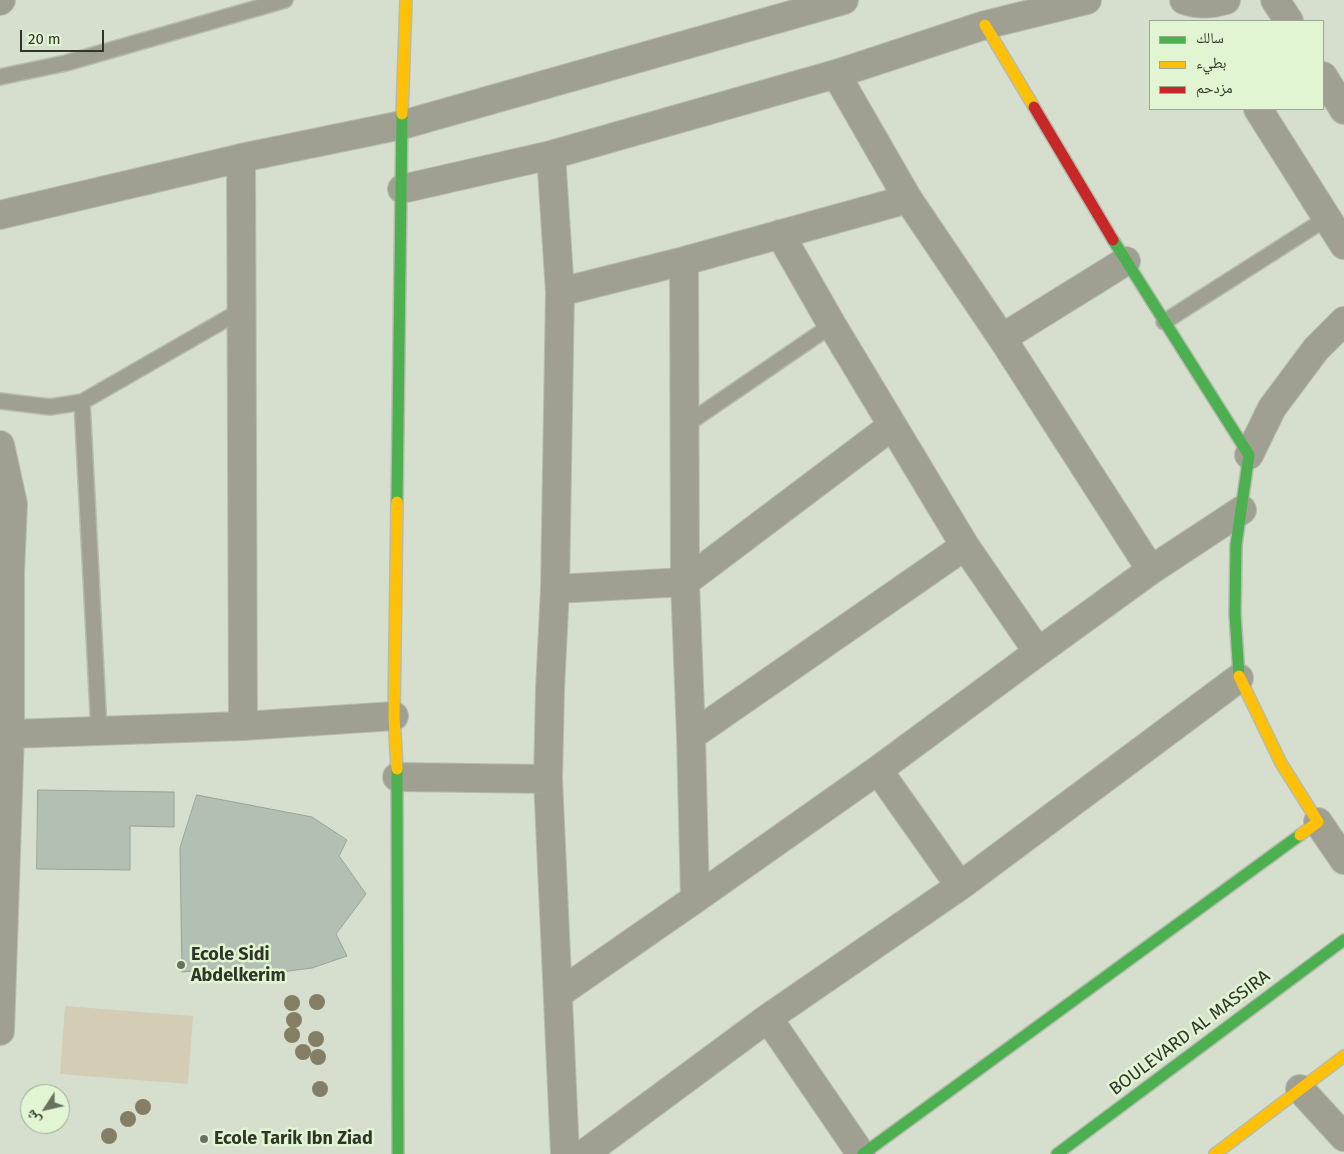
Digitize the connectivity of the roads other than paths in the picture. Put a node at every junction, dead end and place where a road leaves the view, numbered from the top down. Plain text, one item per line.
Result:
1 (284, 0) edge
2 (406, 0) edge
3 (844, 0) edge
4 (1087, 0) edge
5 (1226, 0) edge
6 (1275, 0) edge
7 (1192, 8) edge
8 (1288, 20) edge
9 (985, 25) junction
10 (836, 74) junction
11 (0, 77) edge
12 (1324, 78) edge
13 (1259, 110) edge
14 (1344, 110) edge
15 (402, 125) junction
16 (552, 155) junction
17 (241, 158) junction
18 (402, 189) junction
19 (908, 199) junction
20 (0, 215) edge
21 (1326, 218) junction
22 (780, 234) junction
23 (1344, 245) edge
24 (684, 261) junction
25 (1126, 261) junction
26 (560, 292) junction
27 (242, 310) junction
28 (1344, 321) edge
29 (1164, 322) junction
30 (832, 325) junction
31 (1002, 338) junction
32 (0, 401) edge
33 (82, 402) junction
34 (684, 426) junction
35 (892, 426) junction
36 (0, 446) edge
37 (1249, 455) junction
38 (1242, 510) junction
39 (965, 546) junction
40 (1152, 570) junction
41 (685, 582) junction
42 (555, 589) junction
43 (1038, 652) junction
44 (1239, 678) junction
45 (394, 716) junction
46 (243, 726) junction
47 (99, 731) junction
48 (5, 734) edge
49 (691, 736) junction
50 (878, 770) junction
51 (397, 777) junction
52 (548, 779) junction
53 (1318, 822) junction
54 (1344, 860) edge
55 (960, 886) junction
56 (695, 899) junction
57 (1344, 940) edge
58 (558, 994) junction
59 (768, 1018) junction
60 (0, 1031) edge
61 (1344, 1056) edge
62 (1300, 1088) junction
63 (1344, 1137) edge
64 (398, 1154) edge
65 (565, 1154) edge
66 (584, 1154) edge
67 (862, 1154) edge
68 (1057, 1154) edge
69 (1215, 1154) edge

1 - 11 lane
2 - 15 street
3 - 15 street
4 - 9 street
5 - 7 street
6 - 8 street
9 - 10 street
9 - 25 street
10 - 16 street
10 - 19 street
12 - 14 street
13 - 21 street
15 - 17 street
15 - 18 street
16 - 18 street
16 - 26 street
17 - 20 street
17 - 27 street
18 - 45 street
19 - 22 street
19 - 31 street
21 - 23 street
21 - 29 lane
22 - 24 street
22 - 30 street
24 - 26 street
24 - 34 street
25 - 29 street
25 - 31 street
26 - 42 street
27 - 33 lane
27 - 46 street
28 - 37 street
29 - 37 street
30 - 34 lane
30 - 35 street
31 - 40 street
32 - 33 lane
33 - 47 lane
34 - 41 street
35 - 39 street
35 - 41 street
36 - 48 street
37 - 38 street
38 - 40 street
38 - 44 street
39 - 43 street
39 - 49 street
40 - 43 street
41 - 42 street
41 - 49 street
42 - 52 street
43 - 50 street
44 - 53 street
44 - 55 street
45 - 46 street
45 - 51 street
46 - 47 street
47 - 48 street
48 - 60 street
49 - 56 street
50 - 55 street
50 - 56 street
51 - 52 street
51 - 64 street
52 - 58 street
53 - 54 street
53 - 67 street
55 - 59 street
56 - 58 street
57 - 68 street, BOULEVARD AL MASSIRA
58 - 65 street
59 - 66 street
59 - 67 street
61 - 62 street
62 - 63 street
62 - 69 street

